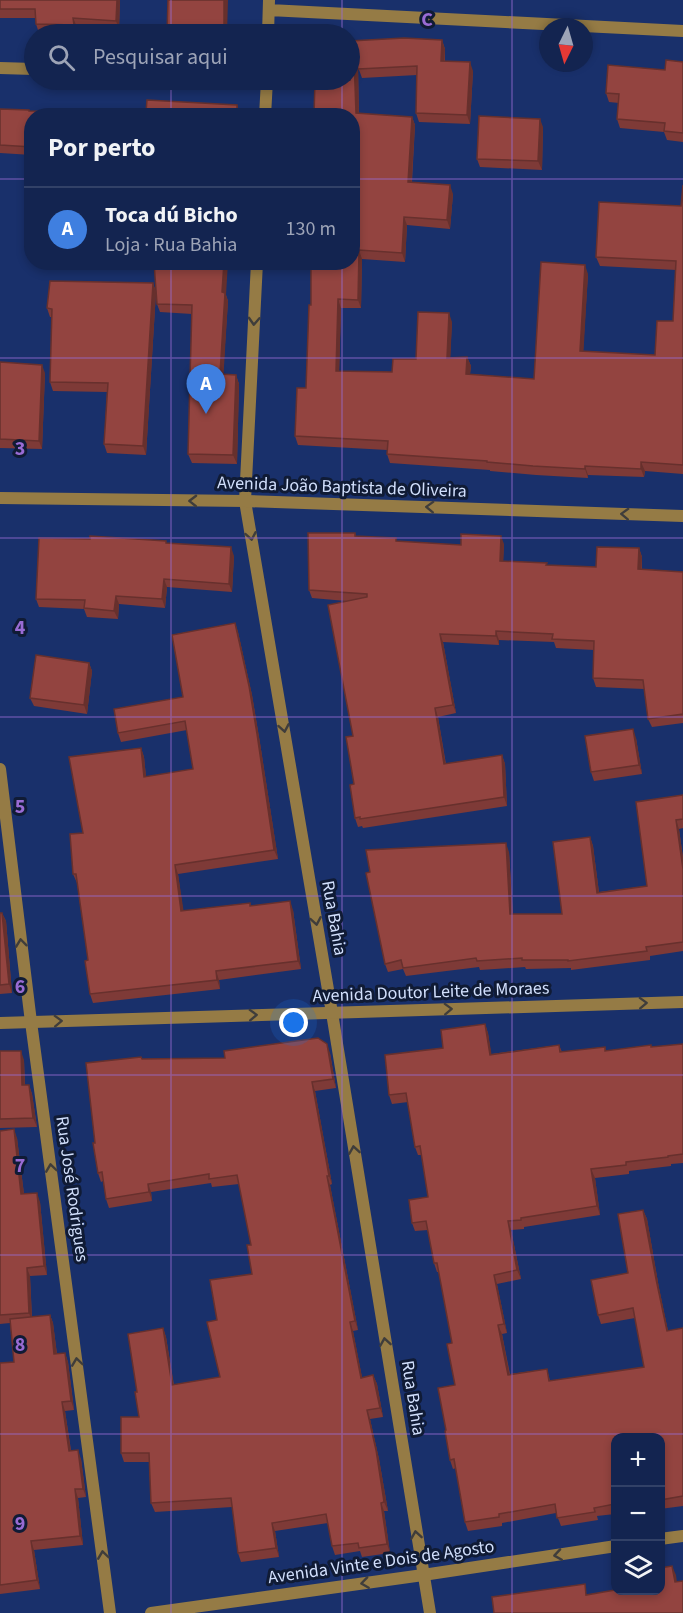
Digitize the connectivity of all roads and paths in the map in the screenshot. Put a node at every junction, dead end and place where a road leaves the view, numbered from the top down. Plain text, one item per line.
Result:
1 (269, 5) edge
2 (268, 24) edge
3 (683, 31) edge
4 (0, 68) edge
5 (24, 69) edge
6 (266, 90) edge
7 (265, 108) edge
8 (257, 270) edge
9 (0, 498) edge
10 (245, 501) junction
11 (683, 516) edge
12 (0, 769) edge
13 (683, 1002) edge
14 (332, 1013) junction
15 (31, 1022) junction
16 (0, 1023) edge
17 (683, 1536) edge
18 (665, 1538) edge
19 (611, 1547) edge
20 (423, 1575) junction
21 (110, 1613) edge
22 (151, 1613) edge
23 (430, 1613) edge

1 - 2 street
1 - 3 street
4 - 5 street
6 - 7 street
8 -> 10 street, Rua Bahia
10 -> 9 street, Avenida João Baptista de Oliveira
11 -> 10 street, Avenida João Baptista de Oliveira
10 -> 14 street, Rua Bahia
15 -> 12 street, Rua José Rodrigues
14 -> 13 street, Avenida Doutor Leite de Moraes
15 -> 14 street, Avenida Doutor Leite de Moraes
20 -> 14 street, Rua Bahia
15 - 16 street, Avenida Doutor Leite de Moraes
21 -> 15 street, Rua José Rodrigues
17 - 18 street
19 -> 20 street, Avenida Vinte e Dois de Agosto
20 -> 22 street, Avenida Vinte e Dois de Agosto
20 - 23 street, Rua Bahia

